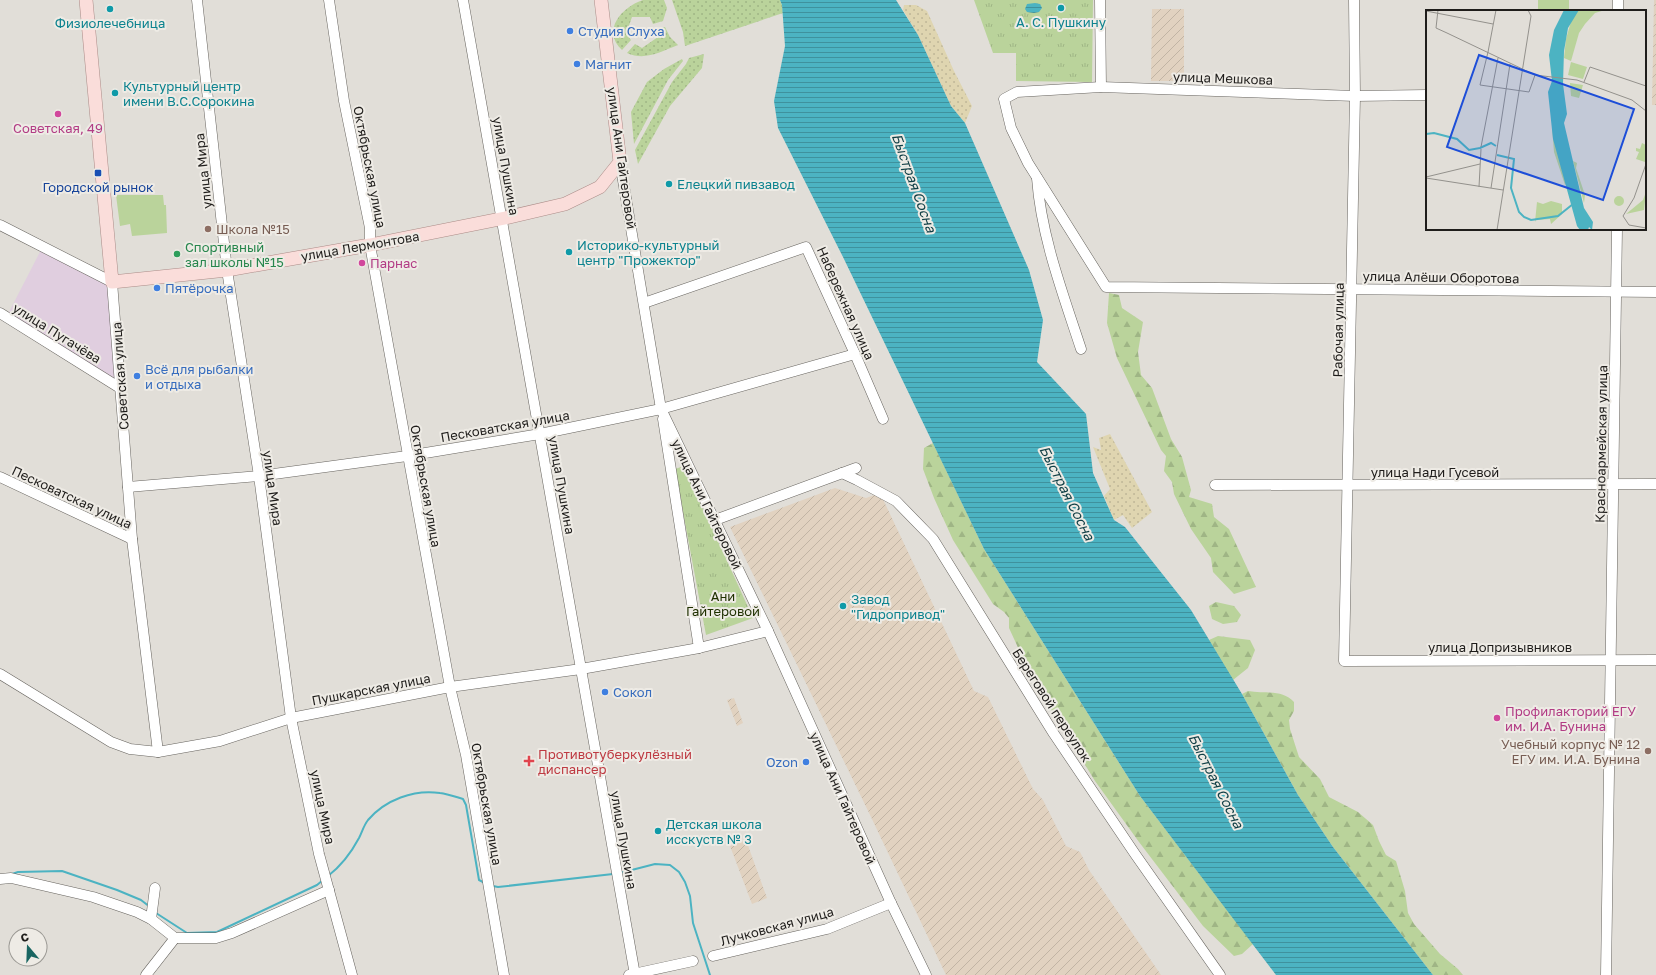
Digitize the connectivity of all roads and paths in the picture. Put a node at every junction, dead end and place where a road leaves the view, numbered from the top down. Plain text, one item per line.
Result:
1 (86, 0) edge
2 (197, 0) edge
3 (329, 0) edge
4 (463, 0) edge
5 (601, 0) edge
6 (1100, 0) edge
7 (1354, 0) edge
8 (1101, 87) junction
9 (1355, 96) junction
10 (1426, 96) edge
11 (620, 162) junction
12 (1036, 176) junction
13 (502, 219) junction
14 (0, 225) edge
15 (1617, 230) edge
16 (370, 245) junction
17 (227, 270) junction
18 (112, 282) junction
19 (1351, 289) junction
20 (1616, 292) junction
21 (1656, 292) edge
22 (644, 303) junction
23 (0, 313) edge
24 (1081, 349) dead end
25 (855, 354) junction
26 (120, 388) junction
27 (661, 409) junction
28 (883, 419) dead end
29 (540, 434) junction
30 (407, 456) junction
31 (856, 468) dead end
32 (842, 473) junction
33 (258, 476) junction
34 (0, 477) edge
35 (1613, 484) junction
36 (1656, 484) edge
37 (1215, 485) dead end
38 (1349, 485) junction
39 (128, 487) junction
40 (715, 520) junction
41 (132, 540) junction
42 (768, 631) junction
43 (699, 648) junction
44 (1611, 660) junction
45 (1656, 660) edge
46 (1344, 661) joint
47 (581, 669) junction
48 (0, 674) edge
49 (450, 687) junction
50 (291, 718) junction
51 (158, 752) junction
52 (0, 879) edge
53 (155, 888) dead end
54 (329, 890) junction
55 (891, 903) junction
56 (150, 919) junction
57 (175, 938) junction
58 (713, 956) dead end
59 (693, 961) dead end
60 (146, 975) edge
61 (352, 975) edge
62 (504, 975) edge
63 (632, 975) edge
64 (926, 975) edge
65 (1220, 975) edge
66 (1606, 975) edge

1 - 18 main road, Советская улица
2 - 17 street, улица Мира
3 - 16 street, Октябрьская улица
4 - 13 street, улица Пушкина
5 - 11 main road, улица Ани Гайтеровой
6 - 8 street
7 - 9 street, Рабочая улица
8 - 9 street, улица Мешкова
8 - 12 street, улица Мешкова
9 - 10 street, улица Мешкова
9 - 19 street, Рабочая улица
11 - 13 main road, улица Лермонтова
11 - 22 street, улица Ани Гайтеровой
12 - 19 street, улица Алёши Оборотова
12 - 24 street
13 - 16 main road, улица Лермонтова
13 - 29 street, улица Пушкина
14 - 18 street
15 - 20 street, Красноармейская улица
16 - 17 main road, улица Лермонтова
16 - 30 street, Октябрьская улица
17 - 18 main road, улица Лермонтова
17 - 33 street, улица Мира
18 - 26 street, Советская улица
19 - 20 street, улица Алёши Оборотова
19 - 38 street, Рабочая улица
20 - 21 street, улица Алёши Оборотова
20 - 35 street, Красноармейская улица
22 - 25 street, Набережная улица
22 - 27 street, улица Ани Гайтеровой
23 - 26 street, улица Пугачёва
25 - 27 street, Песковатская улица
25 - 28 street, Набережная улица
26 - 39 street, Советская улица
27 - 29 street, Песковатская улица
27 - 40 street, улица Ани Гайтеровой
27 - 43 street
29 - 30 street, Песковатская улица
29 - 47 street, улица Пушкина
30 - 33 street, Песковатская улица
30 - 49 street, Октябрьская улица
31 - 32 street
32 - 40 street
32 - 65 street, Береговой переулок
33 - 39 street, Песковатская улица
33 - 50 street, улица Мира
34 - 41 street, Песковатская улица
35 - 36 street, улица Нади Гусевой
35 - 38 street, улица Нади Гусевой
35 - 44 street, Красноармейская улица
37 - 38 street, улица Нади Гусевой
38 - 46 street, Рабочая улица
39 - 41 street, Советская улица
40 - 42 street, улица Ани Гайтеровой
41 - 51 street, Советская улица
42 - 43 street, Пушкарская улица
42 - 55 street, улица Ани Гайтеровой
43 - 47 street, Пушкарская улица
44 - 45 street, улица Допризывников
44 - 46 street, улица Допризывников
44 - 66 street, Красноармейская улица
47 - 49 street, Пушкарская улица
47 - 63 street, улица Пушкина
48 - 51 street, Пушкарская улица
49 - 50 street, Пушкарская улица
49 - 62 street, Октябрьская улица
50 - 51 street, Пушкарская улица
50 - 54 street, улица Мира
52 - 56 street
53 - 56 street
54 - 57 street
54 - 61 street, улица Мира
55 - 58 street, Лучковская улица
55 - 64 street, улица Ани Гайтеровой
56 - 57 street
57 - 60 street
59 - 63 street

